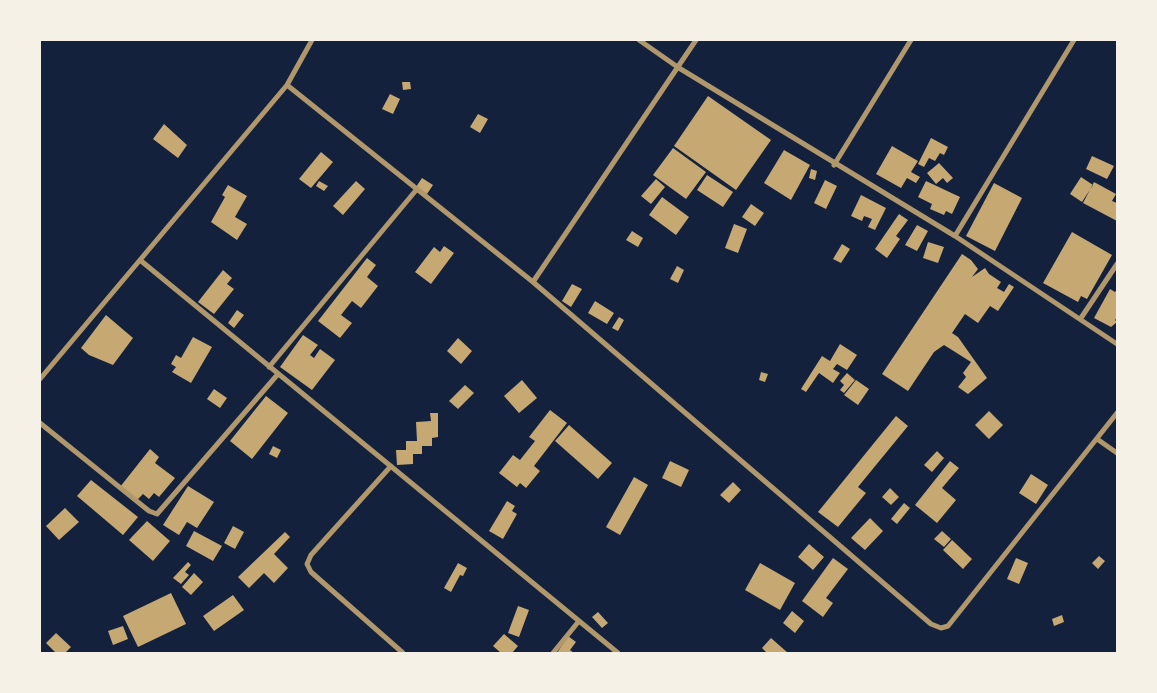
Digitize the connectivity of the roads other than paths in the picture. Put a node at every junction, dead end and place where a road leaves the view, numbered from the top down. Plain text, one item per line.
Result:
1 (312, 40) edge
2 (639, 40) edge
3 (696, 40) edge
4 (911, 40) edge
5 (1074, 40) edge
6 (679, 68) junction
7 (287, 85) junction
8 (834, 165) junction
9 (417, 189) junction
10 (955, 236) junction
11 (140, 260) junction
12 (1117, 264) edge
13 (533, 282) junction
14 (1081, 318) junction
15 (1117, 344) edge
16 (269, 367) junction
17 (278, 374) junction
18 (40, 379) edge
19 (1117, 413) edge
20 (40, 423) edge
21 (1096, 439) junction
22 (1117, 453) edge
23 (390, 466) junction
24 (578, 621) junction
25 (403, 653) edge
26 (553, 653) edge
27 (618, 653) edge

1 - 7 street
2 - 6 street
3 - 6 street
4 - 8 street
5 - 10 street
6 - 8 street
6 - 13 street
7 - 9 street
7 - 11 street
8 - 10 street
9 - 13 street
9 - 16 street
10 - 14 street
11 - 16 street
11 - 18 street
12 - 14 street
13 - 21 street
14 - 15 street
16 - 17 street
17 - 20 street
17 - 23 street
19 - 21 street
21 - 22 street
23 - 24 street
23 - 25 street
24 - 26 street
24 - 27 street

